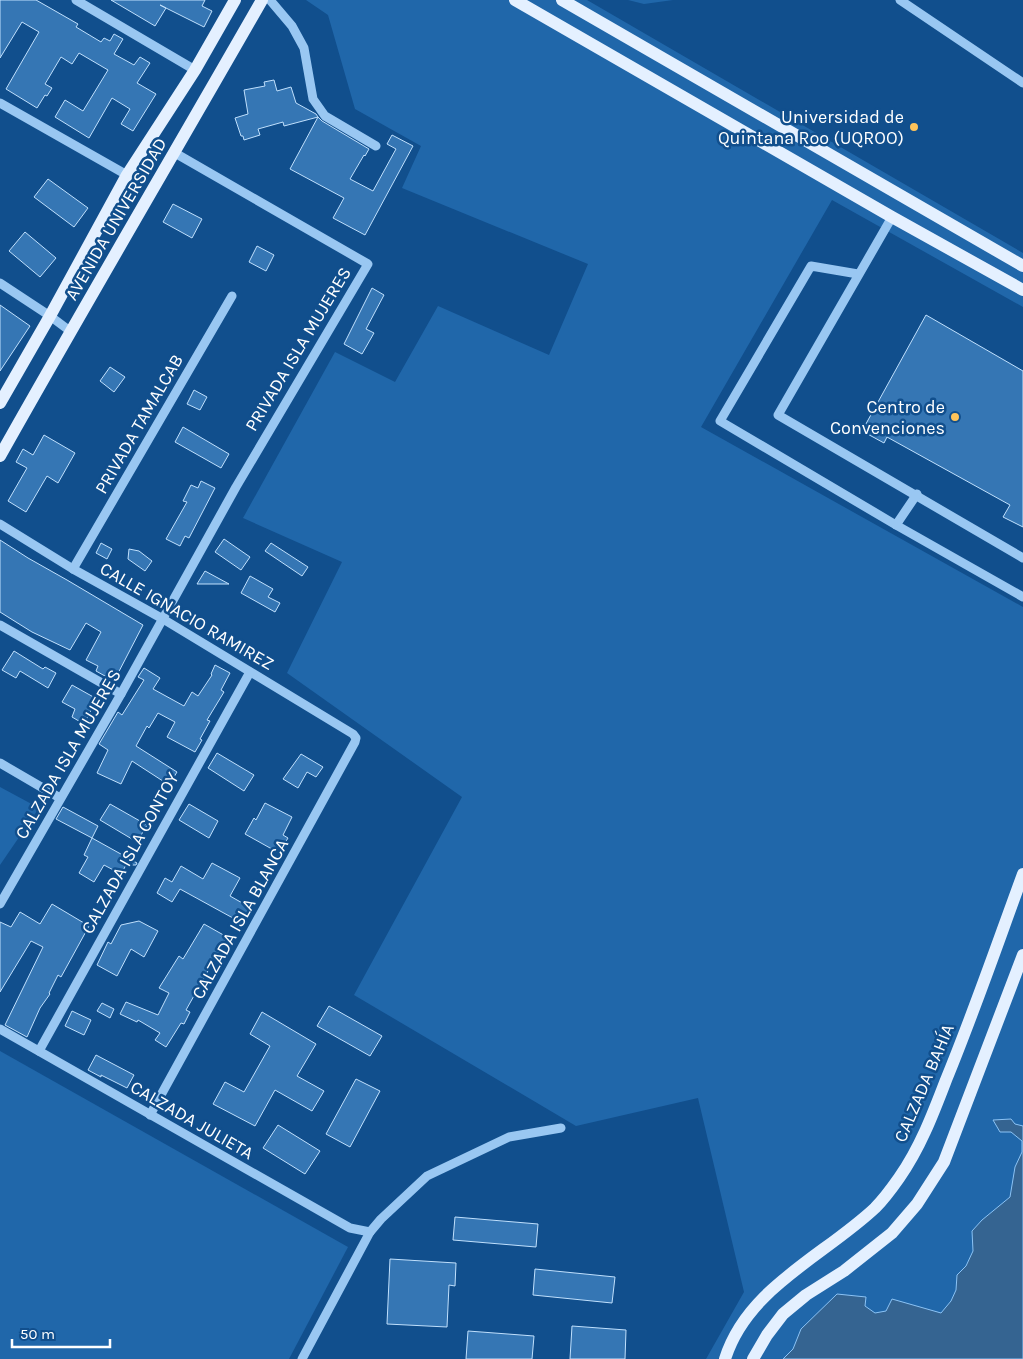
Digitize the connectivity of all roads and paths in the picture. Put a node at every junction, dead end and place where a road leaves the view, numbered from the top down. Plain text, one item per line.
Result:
1 (76, 0) edge
2 (235, 0) edge
3 (262, 0) edge
4 (270, 0) edge
5 (515, 0) edge
6 (562, 0) edge
7 (900, 0) edge
8 (195, 70) junction
9 (1023, 83) edge
10 (0, 103) edge
11 (376, 146) dead end
12 (175, 153) junction
13 (126, 175) junction
14 (892, 217) junction
15 (1023, 266) edge
16 (858, 274) junction
17 (0, 283) edge
18 (1023, 290) edge
19 (232, 296) dead end
20 (50, 316) junction
21 (70, 331) junction
22 (0, 403) edge
23 (0, 456) edge
24 (917, 494) junction
25 (0, 524) edge
26 (896, 525) junction
27 (1023, 558) edge
28 (73, 569) junction
29 (1023, 597) edge
30 (162, 619) junction
31 (0, 625) edge
32 (250, 672) junction
33 (121, 694) junction
34 (356, 738) joint
35 (0, 762) edge
36 (60, 798) junction
37 (1023, 874) edge
38 (3, 893) edge
39 (0, 904) edge
40 (1023, 955) edge
41 (0, 1029) edge
42 (39, 1051) junction
43 (150, 1115) junction
44 (561, 1128) dead end
45 (370, 1232) junction
46 (302, 1359) edge
47 (725, 1359) edge
48 (753, 1359) edge

1 - 8 street
2 - 8 main road, AVENIDA UNIVERSIDAD
3 - 12 main road, AVENIDA UNIVERSIDAD
4 - 11 street
5 - 14 main road
6 - 15 main road
7 - 9 street
8 - 13 main road, AVENIDA UNIVERSIDAD
10 - 13 street
12 - 21 main road, AVENIDA UNIVERSIDAD
12 - 30 street, PRIVADA ISLA MUJERES
13 - 20 main road, AVENIDA UNIVERSIDAD
14 - 16 street
14 - 18 main road
16 - 24 street
16 - 26 street
17 - 20 street
19 - 28 street, PRIVADA TAMALCAB
20 - 21 street
20 - 22 main road, AVENIDA UNIVERSIDAD
21 - 23 main road, AVENIDA UNIVERSIDAD
24 - 26 street
24 - 27 street
25 - 28 street, CALLE IGNACIO RAMIREZ
26 - 29 street
28 - 30 street, CALLE IGNACIO RAMIREZ
30 - 32 street, CALLE IGNACIO RAMIREZ
30 - 33 street, CALZADA ISLA MUJERES
31 - 33 street
32 - 34 street, CALLE IGNACIO RAMIREZ
32 - 42 street, CALZADA ISLA CONTOY
33 - 36 street, CALZADA ISLA MUJERES
34 - 43 street, CALZADA ISLA BLANCA
35 - 36 street
36 - 38 street, CALZADA ISLA MUJERES
37 - 47 main road, CALZADA BAHÍA
38 - 39 street, CALZADA ISLA MUJERES
40 - 48 main road
41 - 42 street, CALZADA JULIETA
42 - 43 street, CALZADA JULIETA
43 - 45 street, CALZADA JULIETA
44 - 45 street
45 - 46 street

